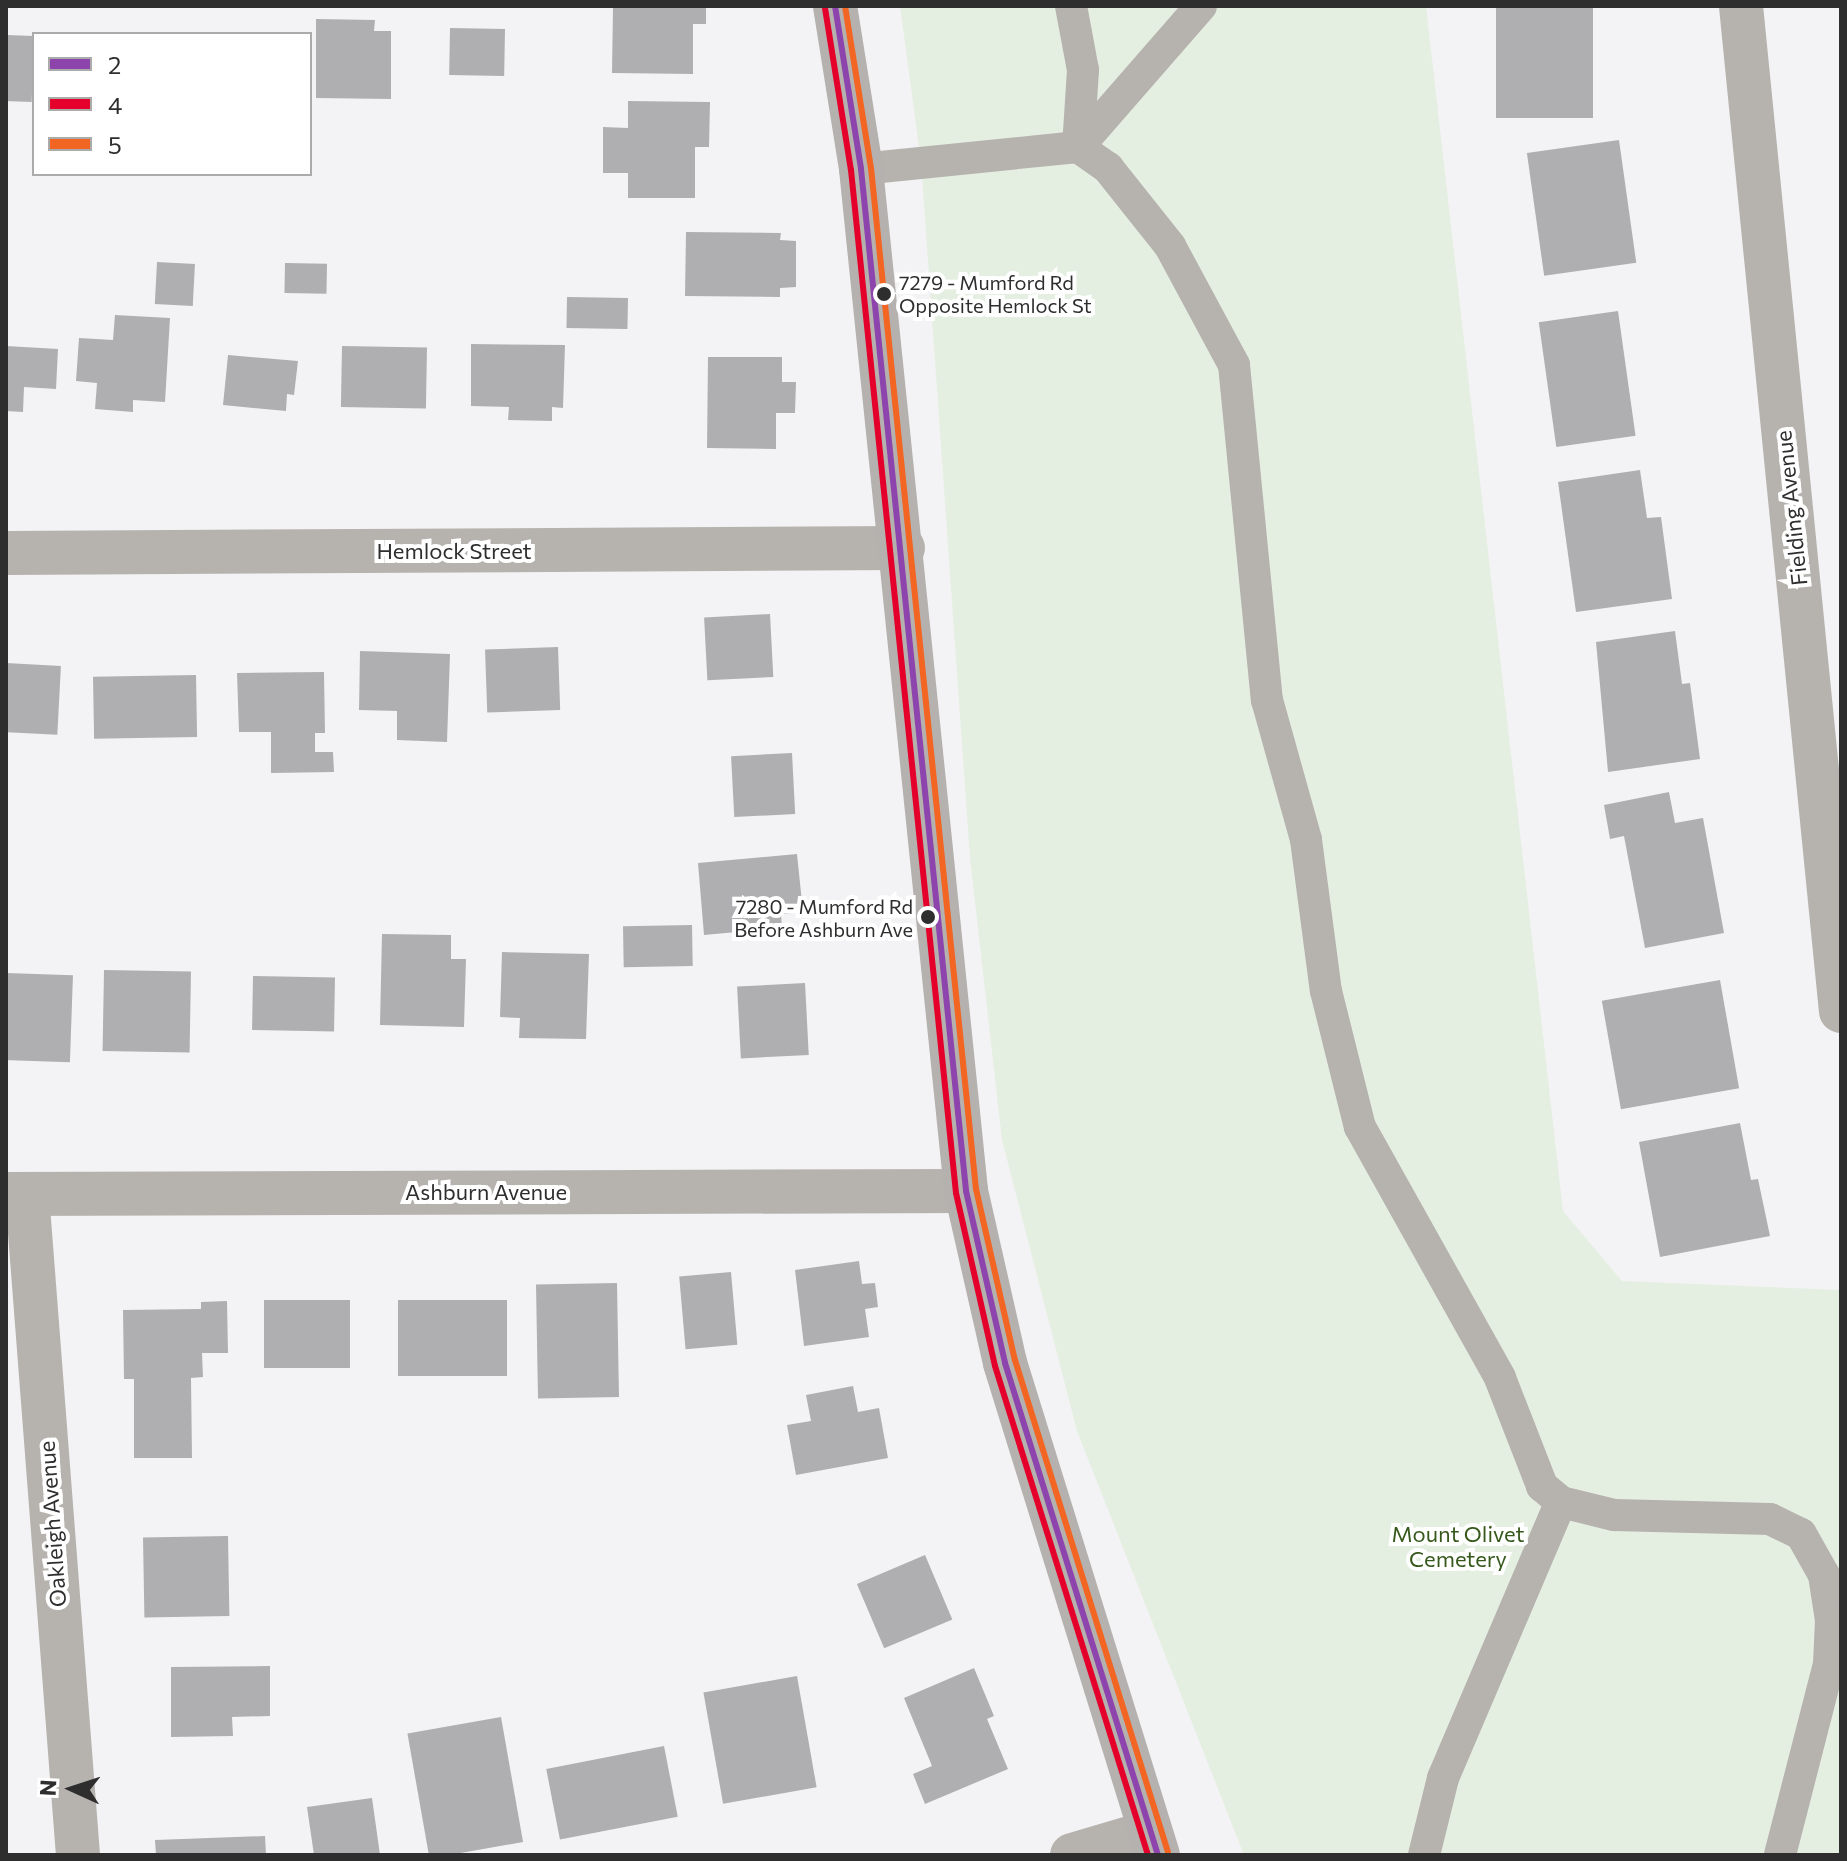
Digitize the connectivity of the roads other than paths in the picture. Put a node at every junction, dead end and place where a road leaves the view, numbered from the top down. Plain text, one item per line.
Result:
1 (835, 6) edge
2 (1071, 6) edge
3 (1201, 6) edge
4 (1741, 6) edge
5 (1078, 147) junction
6 (861, 169) junction
7 (903, 548) junction
8 (6, 553) edge
9 (1841, 1011) edge
10 (966, 1191) junction
11 (16, 1194) edge
12 (1561, 1502) junction
13 (1154, 1844) edge
14 (78, 1855) edge
15 (1072, 1855) edge
16 (1424, 1855) edge
17 (1780, 1855) edge

1 - 6 street
2 - 5 lane
3 - 5 lane
4 - 9 street, Fielding Avenue
5 - 6 lane
5 - 12 lane
6 - 7 street
7 - 8 street, Hemlock Street
7 - 10 street
10 - 11 street, Ashburn Avenue
10 - 13 street
11 - 14 street, Oakleigh Avenue
12 - 16 lane
12 - 17 lane
13 - 15 street

